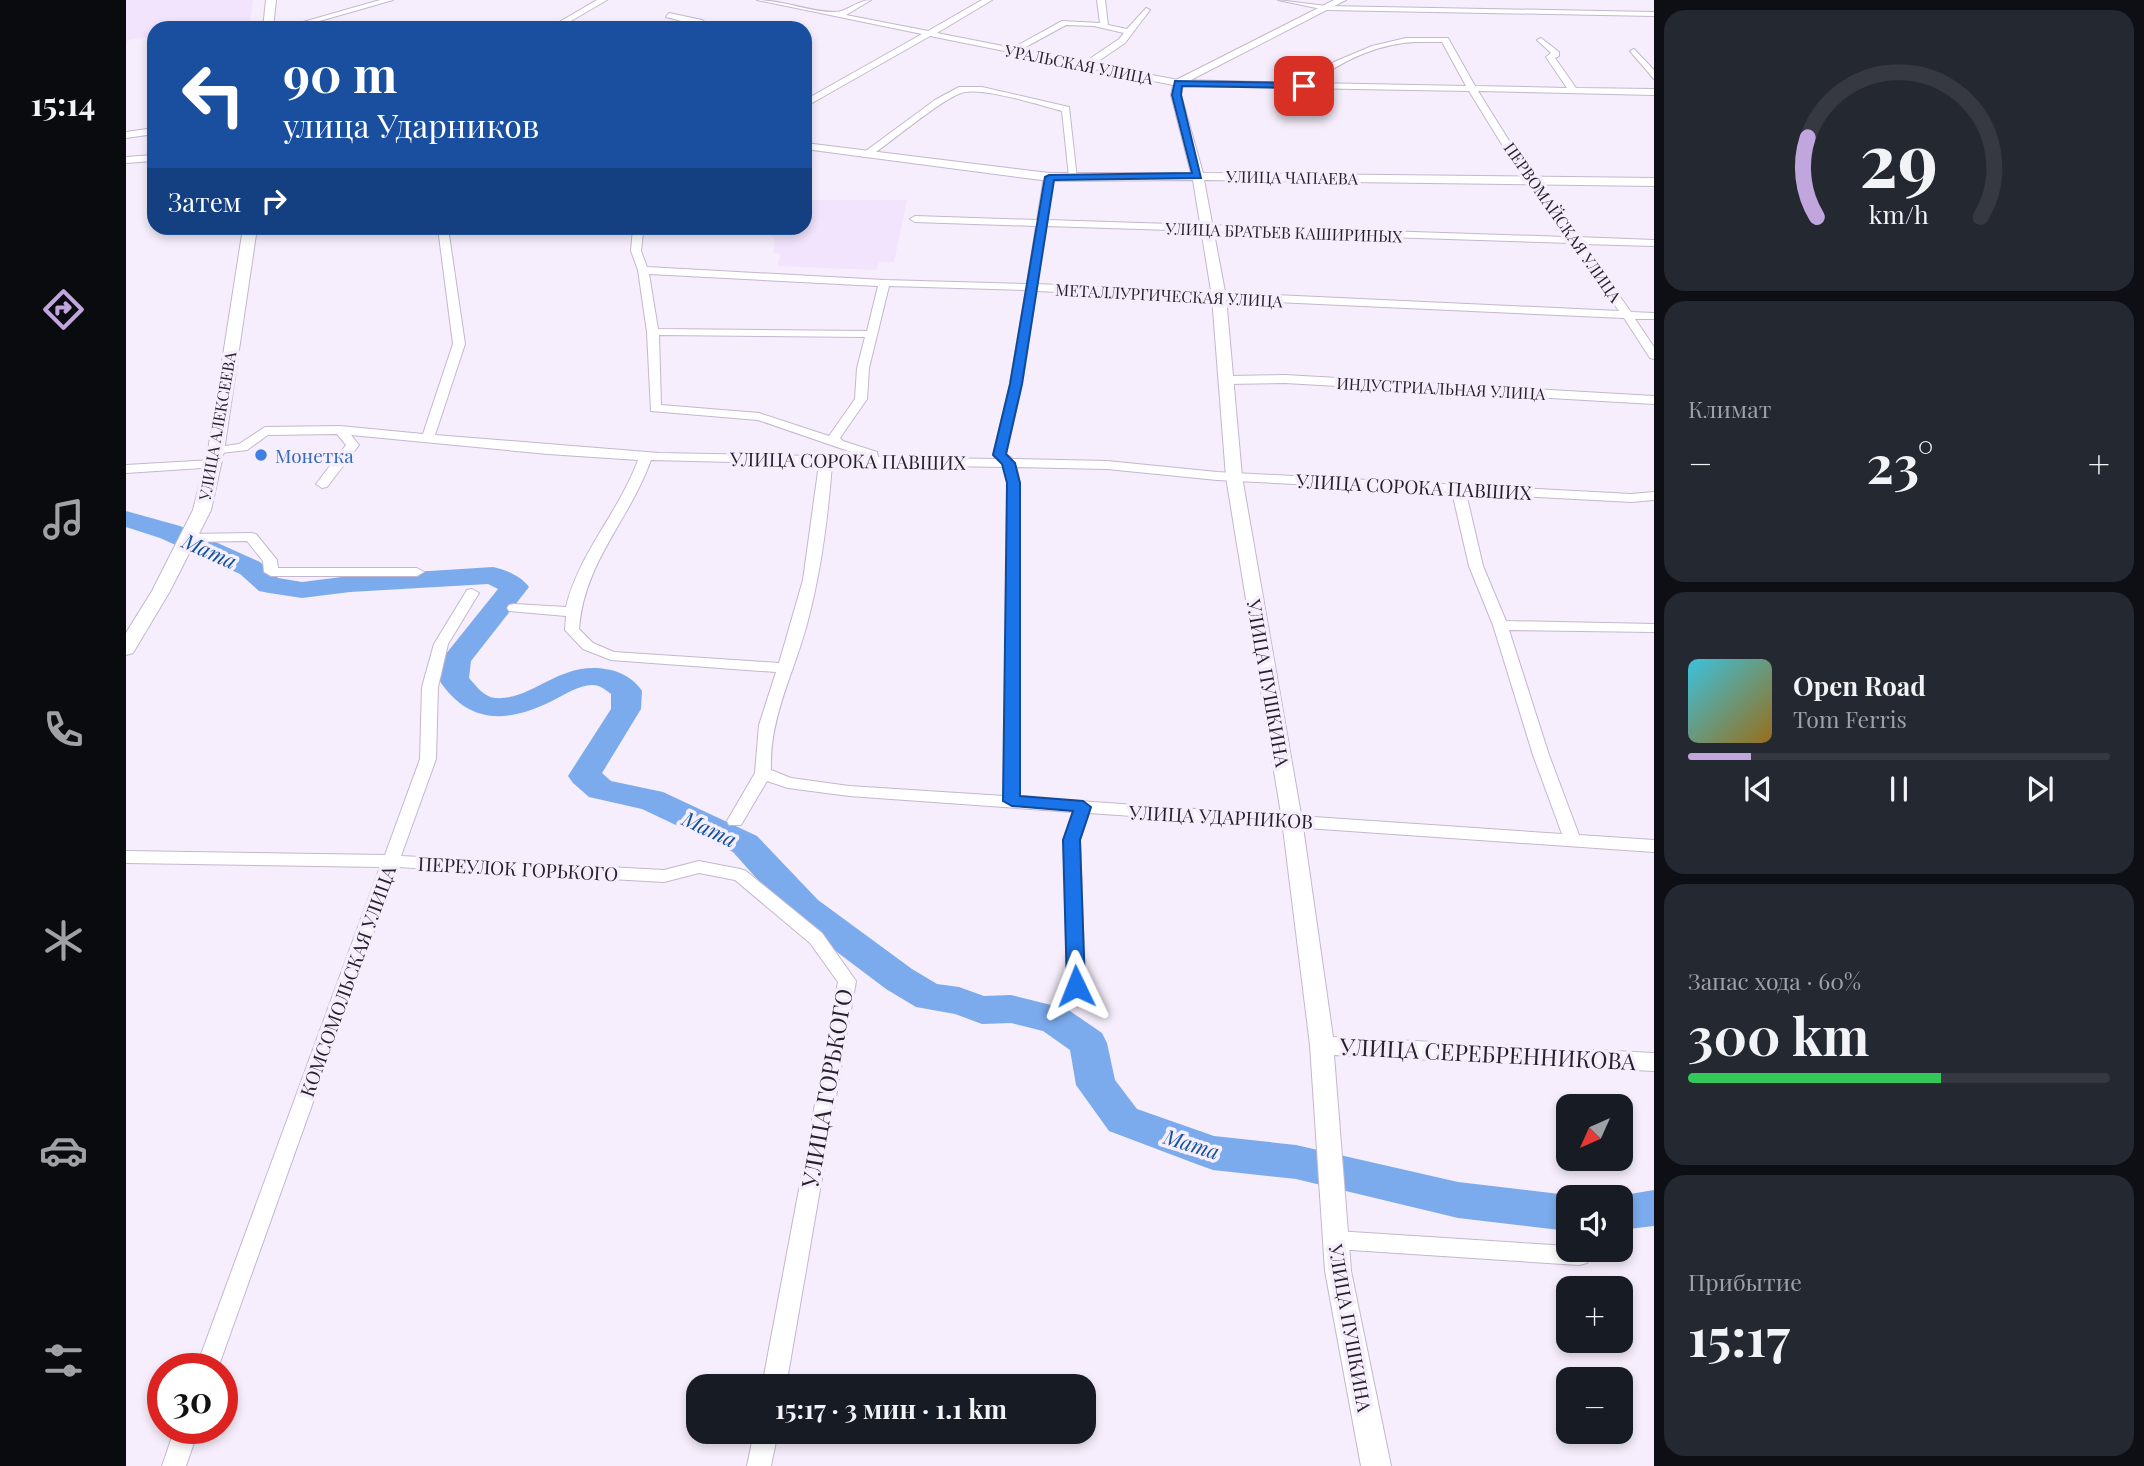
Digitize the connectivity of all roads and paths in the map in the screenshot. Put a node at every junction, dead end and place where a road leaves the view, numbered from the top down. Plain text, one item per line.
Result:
1 (271, 0) edge
2 (389, 0) edge
3 (603, 0) edge
4 (761, 0) edge
5 (867, 0) edge
6 (988, 0) edge
7 (1101, 0) edge
8 (1282, 0) edge
9 (1341, 0) edge
10 (1326, 8) junction
11 (1146, 10) dead end
12 (1654, 14) edge
13 (668, 15) dead end
14 (837, 16) junction
15 (269, 21) edge
16 (312, 21) edge
17 (566, 21) edge
18 (695, 21) edge
19 (1104, 26) junction
20 (1130, 32) junction
21 (926, 34) junction
22 (1541, 40) dead end
23 (1013, 51) junction
24 (1634, 51) dead end
25 (1086, 65) junction
26 (1654, 75) edge
27 (1178, 83) junction
28 (1304, 86) junction
29 (1471, 89) junction
30 (1573, 90) junction
31 (1654, 92) edge
32 (812, 100) edge
33 (147, 132) edge
34 (126, 135) edge
35 (812, 147) edge
36 (866, 155) junction
37 (147, 158) edge
38 (126, 160) edge
39 (1198, 176) junction
40 (1049, 177) junction
41 (1074, 177) junction
42 (1530, 180) junction
43 (1654, 182) edge
44 (915, 219) dead end
45 (1044, 225) junction
46 (1208, 230) junction
47 (249, 235) edge
48 (444, 235) edge
49 (637, 235) edge
50 (1575, 241) junction
51 (1654, 243) edge
52 (643, 270) junction
53 (884, 284) junction
54 (1033, 289) junction
55 (1219, 297) junction
56 (1629, 315) junction
57 (1654, 316) edge
58 (653, 332) junction
59 (873, 334) junction
60 (1654, 356) edge
61 (1228, 380) junction
62 (1654, 400) edge
63 (340, 430) junction
64 (428, 438) junction
65 (840, 446) junction
66 (646, 456) junction
67 (214, 458) junction
68 (826, 460) junction
69 (893, 461) junction
70 (1009, 463) junction
71 (126, 469) edge
72 (1234, 477) junction
73 (322, 484) dead end
74 (1458, 489) junction
75 (1654, 496) edge
76 (187, 540) junction
77 (416, 572) dead end
78 (472, 593) dead end
79 (514, 608) dead end
80 (571, 612) junction
81 (1500, 625) junction
82 (1654, 628) edge
83 (126, 649) edge
84 (783, 668) junction
85 (763, 773) junction
86 (1012, 801) junction
87 (1083, 807) junction
88 (1292, 820) junction
89 (735, 821) dead end
90 (1573, 841) junction
91 (1654, 846) edge
92 (126, 857) edge
93 (391, 861) junction
94 (699, 867) joint
95 (1076, 986) dead end
96 (1322, 1045) junction
97 (1654, 1062) edge
98 (1336, 1240) junction
99 (1556, 1254) edge
100 (212, 1353) edge
101 (776, 1374) edge
102 (182, 1444) edge
103 (764, 1444) edge
104 (174, 1466) edge
105 (759, 1466) edge
106 (1376, 1466) edge

1 - 15 main road
2 - 16 street
3 - 17 street
4 - 14 street, УРАЛЬСКАЯ УЛИЦА
5 - 14 street
6 - 21 street
7 - 19 street
8 - 10 street
9 - 10 street
10 - 12 street
10 - 27 street
11 - 20 street
13 - 18 street
14 - 21 street, УРАЛЬСКАЯ УЛИЦА
19 - 20 street
19 - 23 street
20 - 25 street
21 - 23 street, УРАЛЬСКАЯ УЛИЦА
21 - 32 street
22 - 30 street
23 - 25 street, УРАЛЬСКАЯ УЛИЦА
24 - 26 street
25 - 27 street, УРАЛЬСКАЯ УЛИЦА
27 - 28 street, УРАЛЬСКАЯ УЛИЦА
27 - 39 street, УЛИЦА ПУШКИНА
28 - 29 street, УРАЛЬСКАЯ УЛИЦА
28 - 29 street, ПЕРВОМАЙСКАЯ УЛИЦА
29 - 30 street, УРАЛЬСКАЯ УЛИЦА
29 - 42 street, ПЕРВОМАЙСКАЯ УЛИЦА
30 - 31 street, УРАЛЬСКАЯ УЛИЦА
33 - 34 street
35 - 36 street, УЛИЦА ЧАПАЕВА
36 - 40 street, УЛИЦА ЧАПАЕВА
36 - 41 street
37 - 38 street
39 - 41 street, УЛИЦА ЧАПАЕВА
39 - 42 street, УЛИЦА ЧАПАЕВА
39 - 46 street, УЛИЦА ПУШКИНА
40 - 41 street, УЛИЦА ЧАПАЕВА
40 - 45 street
42 - 43 street, УЛИЦА ЧАПАЕВА
42 - 50 street, ПЕРВОМАЙСКАЯ УЛИЦА
44 - 45 street, УЛИЦА БРАТЬЕВ КАШИРИНЫХ
45 - 46 street, УЛИЦА БРАТЬЕВ КАШИРИНЫХ
45 - 54 street
46 - 50 street, УЛИЦА БРАТЬЕВ КАШИРИНЫХ
46 - 55 street, УЛИЦА ПУШКИНА
47 - 67 main road, УЛИЦА АЛЕКСЕЕВА
48 - 64 street
49 - 52 street
50 - 51 street, УЛИЦА БРАТЬЕВ КАШИРИНЫХ
50 - 56 street, ПЕРВОМАЙСКАЯ УЛИЦА
52 - 53 street, МЕТАЛЛУРГИЧЕСКАЯ УЛИЦА
52 - 58 street
53 - 54 street, МЕТАЛЛУРГИЧЕСКАЯ УЛИЦА
53 - 59 street
54 - 55 street, МЕТАЛЛУРГИЧЕСКАЯ УЛИЦА
54 - 70 street
55 - 56 street, МЕТАЛЛУРГИЧЕСКАЯ УЛИЦА
55 - 61 street, УЛИЦА ПУШКИНА
56 - 57 street, МЕТАЛЛУРГИЧЕСКАЯ УЛИЦА
56 - 60 street, ПЕРВОМАЙСКАЯ УЛИЦА
58 - 59 street
58 - 65 street
59 - 65 street
61 - 62 street, ИНДУСТРИАЛЬНАЯ УЛИЦА
61 - 72 street, УЛИЦА ПУШКИНА
63 - 64 street, УЛИЦА СОРОКА ПАВШИХ
63 - 67 street, УЛИЦА СОРОКА ПАВШИХ
63 - 73 street
64 - 66 street, УЛИЦА СОРОКА ПАВШИХ
65 - 69 street
66 - 68 street, УЛИЦА СОРОКА ПАВШИХ
66 - 80 street
67 - 71 street, УЛИЦА СОРОКА ПАВШИХ
67 - 76 main road, УЛИЦА АЛЕКСЕЕВА
68 - 69 street, УЛИЦА СОРОКА ПАВШИХ
68 - 84 street
69 - 70 street, УЛИЦА СОРОКА ПАВШИХ
70 - 72 street, УЛИЦА СОРОКА ПАВШИХ
70 - 86 street
72 - 74 street, УЛИЦА СОРОКА ПАВШИХ
72 - 88 street, УЛИЦА ПУШКИНА
74 - 75 street, УЛИЦА СОРОКА ПАВШИХ
74 - 81 street
76 - 77 street
76 - 83 main road, УЛИЦА АЛЕКСЕЕВА
78 - 93 street, КОМСОМОЛЬСКАЯ УЛИЦА
79 - 80 street
80 - 84 street
81 - 82 street
81 - 90 street
84 - 85 street
85 - 86 street, УЛИЦА УДАРНИКОВ
85 - 89 street
86 - 87 street, УЛИЦА УДАРНИКОВ
87 - 88 street, УЛИЦА УДАРНИКОВ
87 - 95 street
88 - 90 street, УЛИЦА УДАРНИКОВ
88 - 96 street, УЛИЦА ПУШКИНА
90 - 91 street, УЛИЦА УДАРНИКОВ
92 - 93 street, ПЕРЕУЛОК ГОРЬКОГО
93 - 94 street, ПЕРЕУЛОК ГОРЬКОГО
93 - 100 street, КОМСОМОЛЬСКАЯ УЛИЦА
94 - 101 street, УЛИЦА ГОРЬКОГО
96 - 97 street, УЛИЦА СЕРЕБРЕННИКОВА
96 - 98 street, УЛИЦА ПУШКИНА
98 - 99 street
98 - 106 street, УЛИЦА ПУШКИНА
102 - 104 street
103 - 105 street

